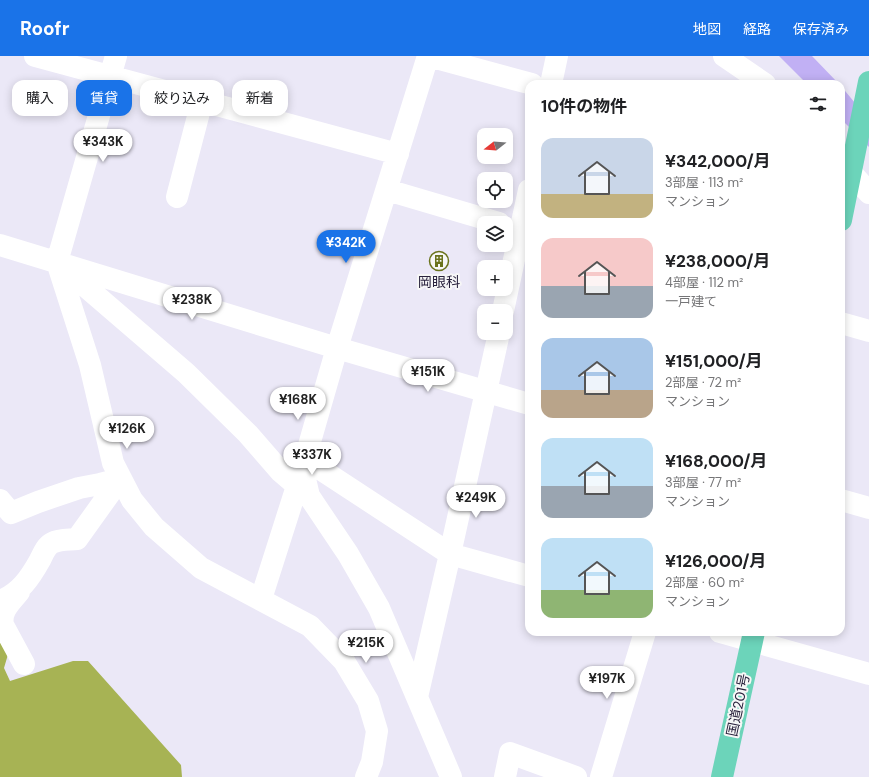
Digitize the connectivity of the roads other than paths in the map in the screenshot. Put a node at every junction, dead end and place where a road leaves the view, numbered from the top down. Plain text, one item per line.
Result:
1 (35, 56) edge
2 (428, 56) edge
3 (557, 56) edge
4 (724, 56) edge
5 (113, 66) edge
6 (149, 80) edge
7 (552, 80) edge
8 (760, 80) edge
9 (525, 82) edge
10 (869, 82) edge
11 (224, 107) edge
12 (198, 116) edge
13 (398, 154) junction
14 (847, 165) edge
15 (845, 183) edge
16 (387, 190) junction
17 (869, 193) edge
18 (177, 197) dead end
19 (525, 206) edge
20 (477, 217) edge
21 (519, 229) edge
22 (0, 245) edge
23 (57, 262) junction
24 (505, 304) edge
25 (845, 324) edge
26 (869, 331) edge
27 (497, 340) edge
28 (337, 348) junction
29 (486, 392) junction
30 (525, 403) edge
31 (304, 459) junction
32 (120, 479) junction
33 (303, 491) junction
34 (0, 500) edge
35 (845, 501) edge
36 (869, 508) edge
37 (450, 554) junction
38 (525, 575) edge
39 (24, 586) junction
40 (261, 599) junction
41 (0, 601) edge
42 (644, 636) edge
43 (753, 637) edge
44 (24, 664) dead end
45 (869, 674) edge
46 (417, 697) junction
47 (366, 777) edge
48 (451, 777) edge
49 (505, 777) edge
50 (576, 777) edge
51 (601, 777) edge
52 (722, 777) edge

1 - 5 street
2 - 9 street
2 - 13 street
3 - 7 street
4 - 8 street
5 - 6 street
5 - 23 street
10 - 14 highway
11 - 13 street
12 - 18 street
13 - 16 street
14 - 15 highway
14 - 17 street
16 - 20 street
16 - 28 street
19 - 21 street
21 - 24 street
22 - 23 street
23 - 28 street
23 - 32 street
23 - 33 street
25 - 26 street
27 - 29 street
28 - 29 street
28 - 31 street
29 - 30 street
29 - 37 street
31 - 33 street
31 - 37 street
32 - 34 street
32 - 39 street
32 - 40 street
33 - 40 street
33 - 46 street
35 - 36 street
37 - 38 street
37 - 46 street
39 - 41 street
39 - 44 street
40 - 47 street
42 - 51 street
43 - 45 street
43 - 52 highway, 国道201号
46 - 48 street
49 - 50 street

